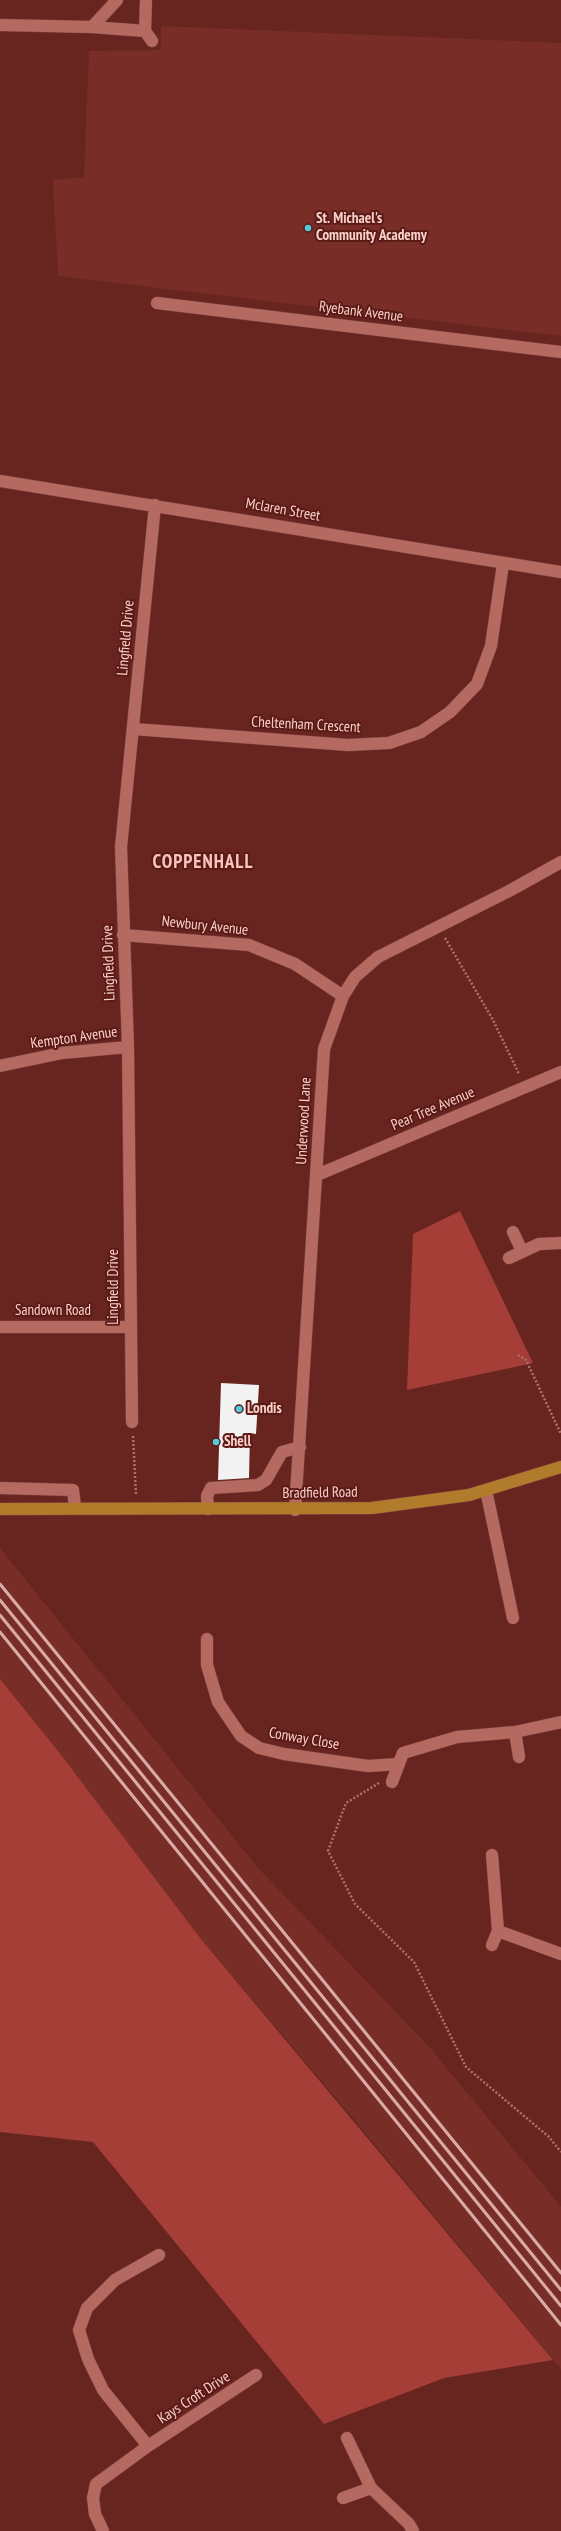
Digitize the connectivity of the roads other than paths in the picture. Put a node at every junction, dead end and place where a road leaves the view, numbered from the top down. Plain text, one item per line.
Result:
1 (117, 0) edge
2 (146, 0) edge
3 (0, 24) edge
4 (92, 27) junction
5 (157, 303) dead end
6 (561, 352) edge
7 (0, 481) edge
8 (155, 505) junction
9 (503, 564) junction
10 (561, 572) edge
11 (134, 729) junction
12 (561, 862) edge
13 (124, 935) junction
14 (342, 996) junction
15 (128, 1047) junction
16 (0, 1066) edge
17 (561, 1072) edge
18 (317, 1175) junction
19 (513, 1232) dead end
20 (561, 1243) edge
21 (522, 1251) junction
22 (509, 1258) dead end
23 (0, 1327) edge
24 (131, 1327) junction
25 (132, 1422) road end
26 (300, 1447) junction
27 (561, 1467) edge
28 (0, 1488) edge
29 (486, 1490) junction
30 (75, 1507) junction
31 (0, 1509) edge
32 (208, 1509) junction
33 (295, 1510) junction
34 (513, 1618) dead end
35 (207, 1639) dead end
36 (561, 1722) edge
37 (514, 1732) junction
38 (519, 1757) dead end
39 (398, 1764) junction
40 (392, 1782) road end
41 (492, 1855) dead end
42 (498, 1931) junction
43 (492, 1945) dead end
44 (561, 1954) edge
45 (159, 2255) dead end
46 (256, 2375) dead end
47 (347, 2438) dead end
48 (148, 2446) junction
49 (371, 2488) junction
50 (343, 2498) dead end
51 (103, 2531) edge
52 (413, 2531) edge

1 - 4 street
2 - 4 street
3 - 4 street
5 - 6 street, Ryebank Avenue
7 - 8 street, Mclaren Street
8 - 9 street, Mclaren Street
8 - 11 street, Lingfield Drive
9 - 10 street, Mclaren Street
9 - 11 street, Cheltenham Crescent
11 - 13 street, Lingfield Drive
12 - 14 street, Underwood Lane
13 - 14 street, Newbury Avenue
13 - 15 street, Lingfield Drive
14 - 18 street, Underwood Lane
15 - 16 street, Kempton Avenue
15 - 24 street, Lingfield Drive
17 - 18 street, Pear Tree Avenue
18 - 26 street, Underwood Lane
19 - 21 street
20 - 21 street
21 - 22 street
23 - 24 street, Sandown Road
24 - 25 street, Lingfield Drive
26 - 32 street
26 - 33 street, Underwood Lane
27 - 29 main road, Bradfield Road
28 - 30 street
29 - 33 main road, Bradfield Road
29 - 34 street
30 - 31 main road, Bradfield Road
30 - 32 main road, Bradfield Road
32 - 33 main road, Bradfield Road
35 - 39 street, Conway Close
36 - 37 street
37 - 38 street
37 - 39 street
39 - 40 street
41 - 42 street
42 - 43 street
42 - 44 street
45 - 48 street
46 - 48 street, Kays Croft Drive
47 - 49 street
48 - 51 street, Kays Croft Drive
49 - 50 street
49 - 52 street

